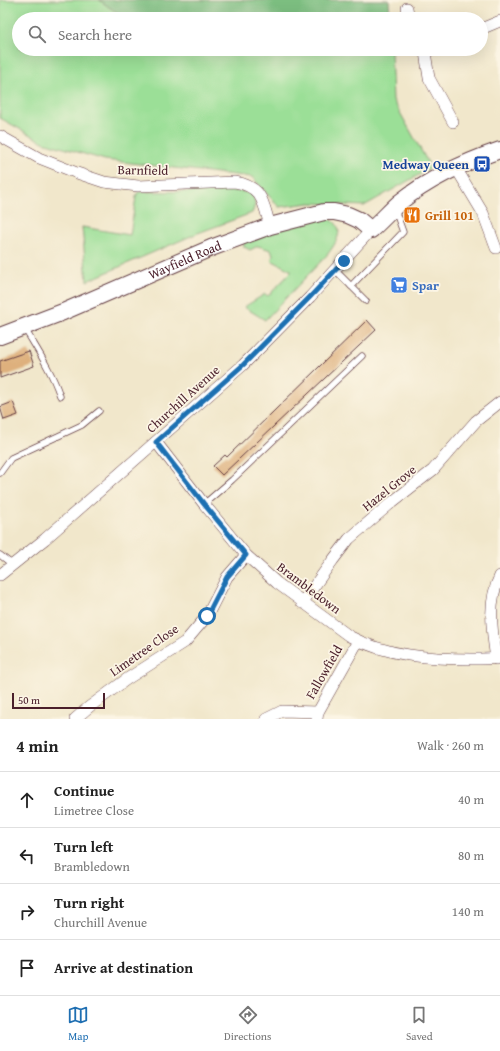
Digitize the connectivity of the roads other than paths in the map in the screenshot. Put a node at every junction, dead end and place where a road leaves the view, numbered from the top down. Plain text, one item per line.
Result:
1 (500, 21) edge
2 (488, 26) edge
3 (427, 56) edge
4 (452, 122) dead end
5 (0, 136) edge
6 (500, 150) edge
7 (456, 168) junction
8 (394, 208) junction
9 (270, 226) junction
10 (371, 230) junction
11 (496, 248) dead end
12 (336, 270) junction
13 (351, 286) junction
14 (366, 301) dead end
15 (24, 327) junction
16 (0, 336) edge
17 (362, 356) dead end
18 (60, 396) dead end
19 (500, 402) edge
20 (99, 411) dead end
21 (156, 442) junction
22 (0, 473) edge
23 (204, 504) junction
24 (0, 555) edge
25 (246, 555) junction
26 (14, 565) junction
27 (0, 575) edge
28 (500, 576) edge
29 (302, 603) junction
30 (358, 640) junction
31 (498, 658) edge
32 (317, 715) edge
33 (75, 719) edge
34 (266, 719) edge

1 - 2 street
3 - 4 street
5 - 9 street, Barnfield
6 - 7 street
7 - 8 street
7 - 11 street
8 - 10 street
8 - 13 lane
9 - 10 street, Wayfield Road
9 - 15 street, Wayfield Road
10 - 12 street, Churchill Avenue
12 - 13 lane
12 - 21 street, Churchill Avenue
13 - 14 lane
15 - 16 street, Wayfield Road
15 - 18 lane
17 - 23 lane
19 - 29 street, Hazel Grove
20 - 22 lane
21 - 23 street, Brambledown
21 - 26 street, Churchill Avenue
23 - 25 street, Brambledown
24 - 26 lane
25 - 29 street, Brambledown
25 - 33 street, Limetree Close
26 - 27 street, Churchill Avenue
28 - 31 street
29 - 30 street, Brambledown
30 - 31 street, Brambledown
30 - 32 street, Fallowfield
32 - 34 street

